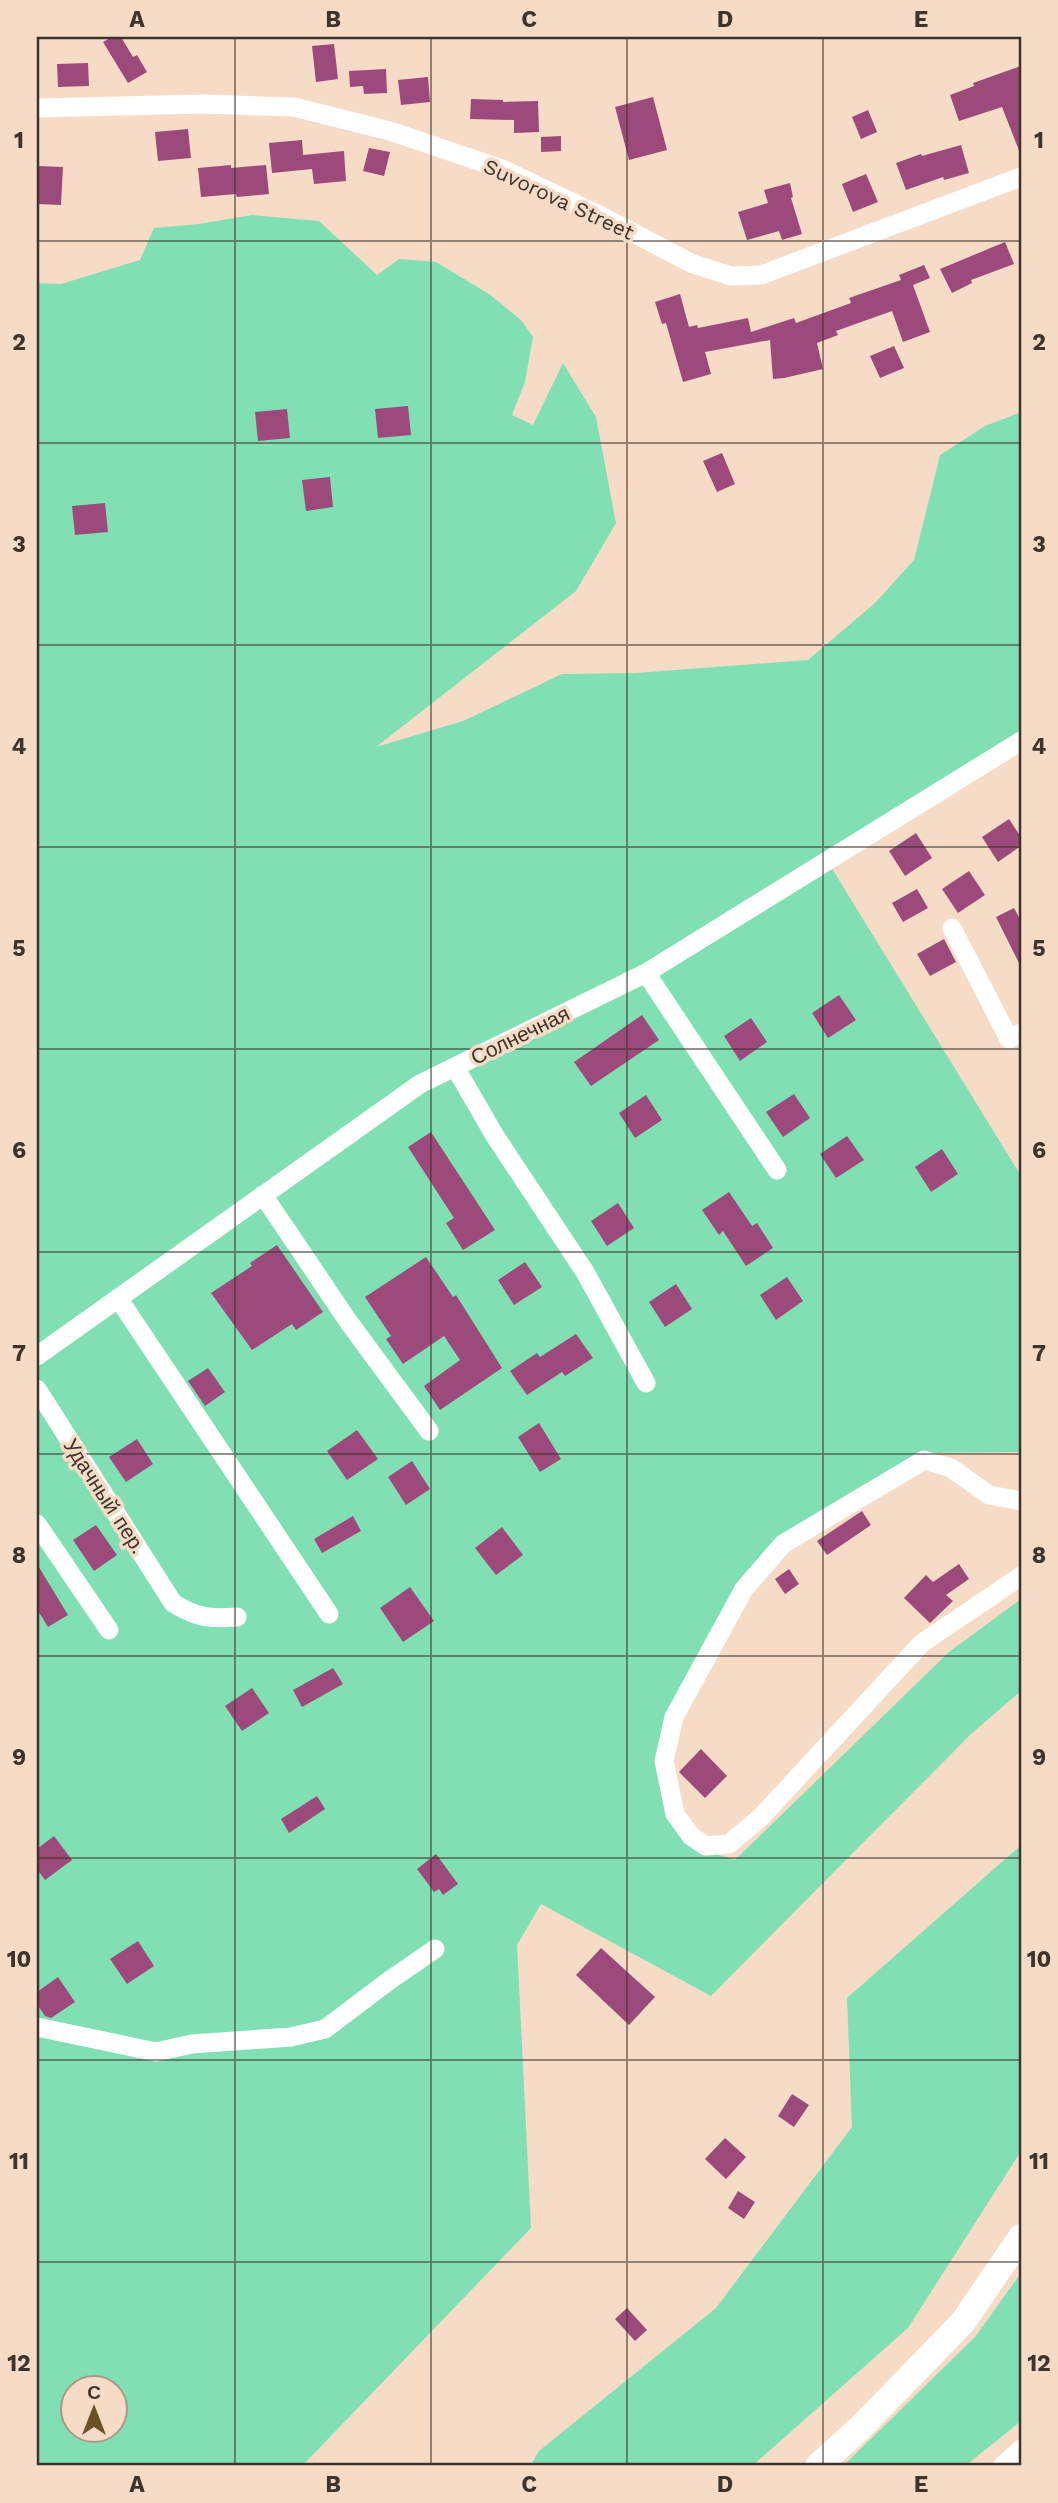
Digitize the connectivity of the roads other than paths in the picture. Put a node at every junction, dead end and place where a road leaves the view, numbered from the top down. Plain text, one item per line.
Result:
1 (37, 108) edge
2 (1021, 177) edge
3 (1021, 741) edge
4 (952, 928) dead end
5 (646, 973) junction
6 (1015, 1036) edge
7 (455, 1067) junction
8 (777, 1171) dead end
9 (263, 1195) junction
10 (118, 1298) junction
11 (37, 1356) edge
12 (646, 1383) dead end
13 (37, 1389) edge
14 (429, 1432) dead end
15 (1021, 1502) edge
16 (37, 1524) edge
17 (1021, 1576) edge
18 (329, 1615) dead end
19 (237, 1617) dead end
20 (109, 1630) dead end
21 (435, 1949) dead end
22 (37, 2027) edge
23 (1021, 2237) edge
24 (1021, 2449) edge
25 (818, 2466) edge
26 (1002, 2466) edge

1 - 2 street, Suvorova Street
3 - 5 street, Солнечная
4 - 6 street
5 - 7 street, Солнечная
5 - 8 street
7 - 9 street, Солнечная
7 - 12 street
9 - 10 street, Солнечная
9 - 14 street
10 - 11 street, Солнечная
10 - 18 street
13 - 19 street, Удачный пер.
15 - 17 street
16 - 20 street
21 - 22 street
23 - 25 main road
24 - 26 street

